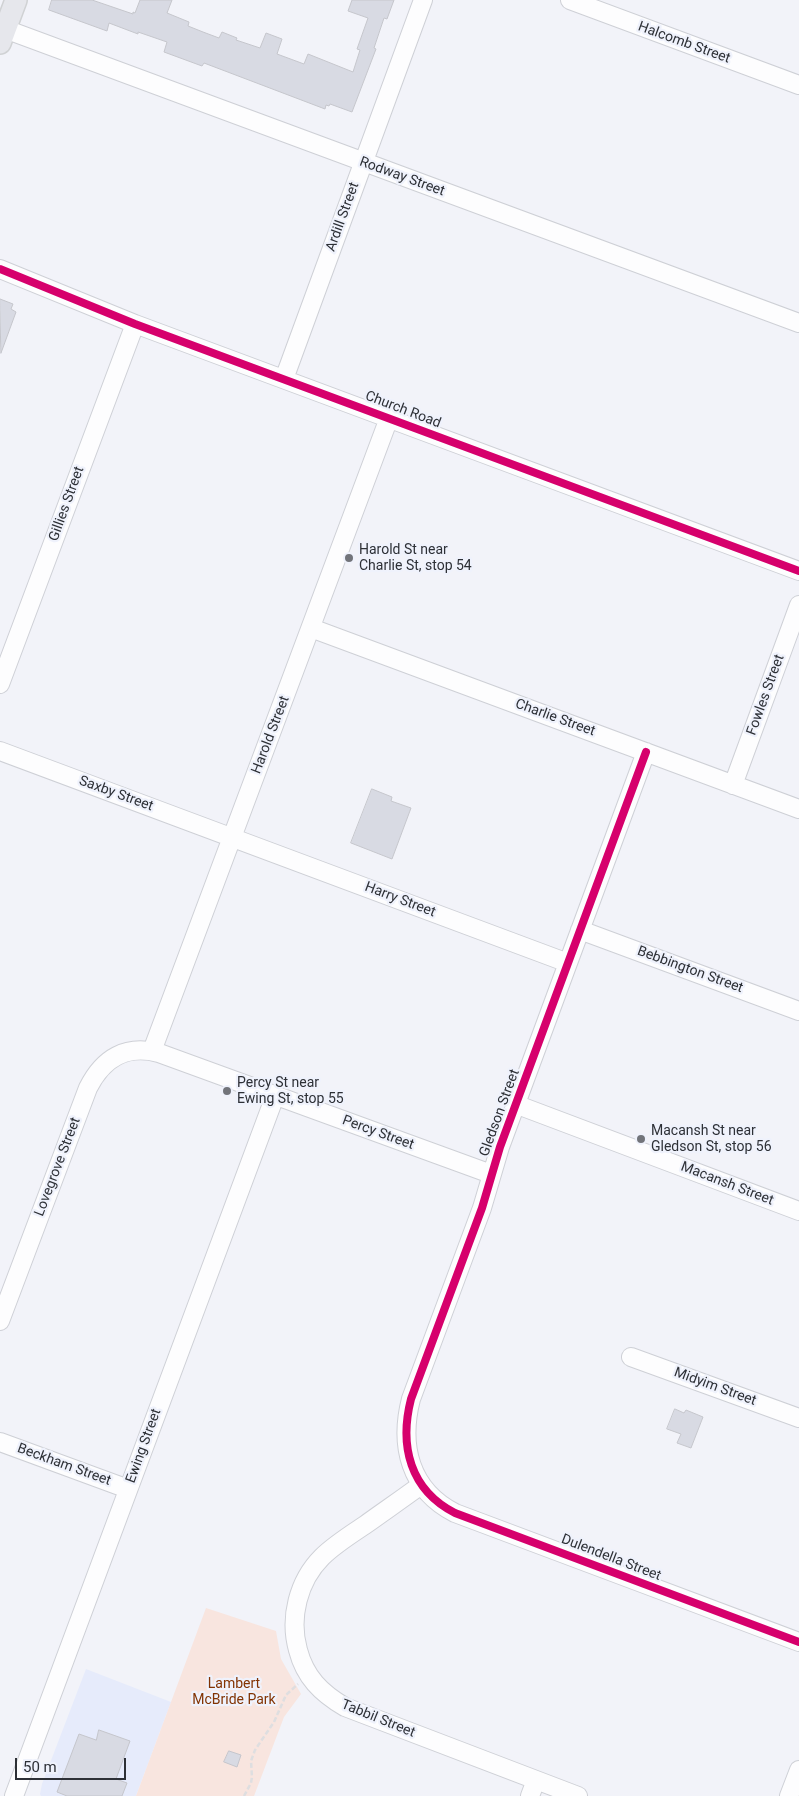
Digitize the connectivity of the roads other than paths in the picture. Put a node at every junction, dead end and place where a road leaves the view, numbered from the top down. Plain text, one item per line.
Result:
1 (16, 0) edge
2 (423, 0) edge
3 (570, 0) edge
4 (3, 36) edge
5 (799, 85) edge
6 (364, 162) junction
7 (0, 269) edge
8 (799, 323) edge
9 (135, 324) junction
10 (284, 379) junction
11 (389, 418) junction
12 (799, 571) edge
13 (799, 605) edge
14 (311, 628) junction
15 (0, 684) edge
16 (0, 752) edge
17 (646, 752) junction
18 (733, 785) junction
19 (799, 809) edge
20 (232, 837) junction
21 (580, 930) junction
22 (568, 963) junction
23 (799, 1011) edge
24 (152, 1051) junction
25 (275, 1096) junction
26 (516, 1104) junction
27 (491, 1174) junction
28 (799, 1211) edge
29 (0, 1321) edge
30 (630, 1356) dead end
31 (799, 1418) edge
32 (0, 1442) edge
33 (421, 1486) junction
34 (128, 1489) junction
35 (799, 1642) edge
36 (799, 1770) edge
37 (533, 1788) edge
38 (14, 1796) edge
39 (578, 1796) edge
40 (789, 1796) edge

1 - 4 main road
2 - 6 street, Ardill Street
3 - 5 street, Halcomb Street
4 - 6 street, Rodway Street
6 - 8 street, Rodway Street
6 - 10 street, Ardill Street
7 - 9 street, Church Road
9 - 10 street, Church Road
9 - 15 street, Gillies Street
10 - 11 street, Church Road
11 - 12 street, Church Road
11 - 14 street, Harold Street
13 - 18 street, Fowles Street
14 - 17 street, Charlie Street
14 - 20 street, Harold Street
16 - 20 street, Saxby Street
17 - 18 street, Charlie Street
17 - 21 street, Gledson Street
18 - 19 street, Charlie Street
20 - 22 street, Harry Street
20 - 24 street, Harold Street
21 - 22 street, Gledson Street
21 - 23 street, Bebbington Street
22 - 26 street, Gledson Street
24 - 25 street, Percy Street
24 - 29 street, Lovegrove Street
25 - 27 street, Percy Street
25 - 34 street, Ewing Street
26 - 27 street, Gledson Street
26 - 28 street, Macansh Street
27 - 33 street, Gledson Street
30 - 31 street, Midyim Street
32 - 34 street, Beckham Street
33 - 35 street, Dulendella Street
33 - 37 street, Tabbil Street
34 - 38 street, Ewing Street
36 - 40 street
37 - 39 street, Tabbil Street

